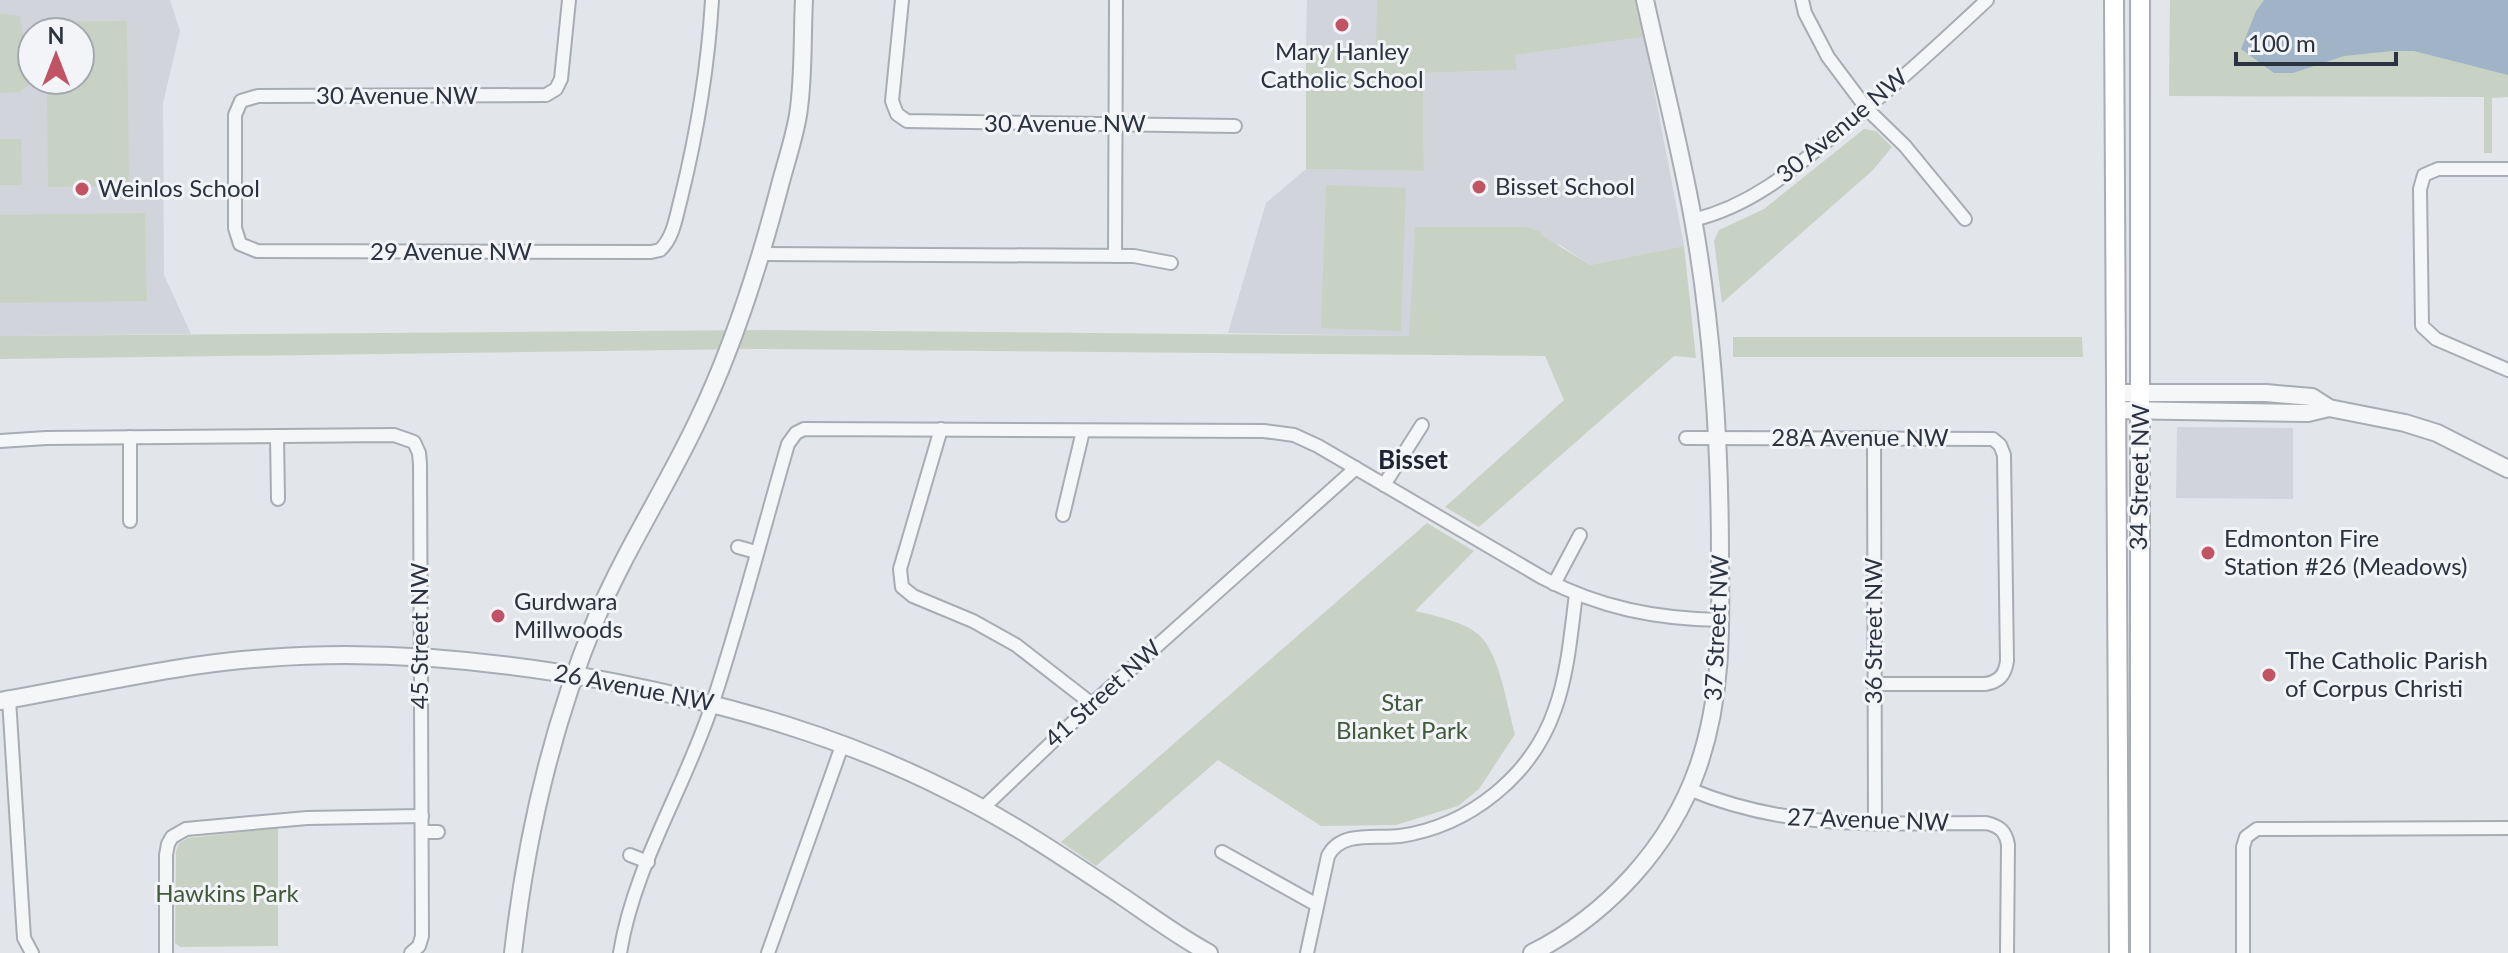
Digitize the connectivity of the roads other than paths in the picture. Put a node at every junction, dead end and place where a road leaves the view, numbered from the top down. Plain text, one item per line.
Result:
1 (569, 0) edge
2 (712, 0) edge
3 (804, 0) edge
4 (902, 0) edge
5 (1116, 0) edge
6 (1645, 0) edge
7 (1802, 0) edge
8 (1966, 0) edge
9 (1987, 0) edge
10 (2114, 0) edge
11 (2140, 0) edge
12 (1977, 10) junction
13 (1867, 109) junction
14 (1115, 124) junction
15 (1235, 126) dead end
16 (2508, 169) edge
17 (1965, 219) dead end
18 (1693, 220) junction
19 (240, 244) joint
20 (762, 254) junction
21 (1115, 256) junction
22 (1171, 263) dead end
23 (2508, 370) edge
24 (2116, 401) junction
25 (2142, 401) junction
26 (1422, 425) dead end
27 (941, 429) junction
28 (1083, 431) junction
29 (277, 436) junction
30 (130, 437) junction
31 (1686, 438) dead end
32 (1874, 438) junction
33 (1718, 439) junction
34 (0, 441) edge
35 (1356, 468) junction
36 (2508, 469) edge
37 (1384, 485) junction
38 (278, 499) dead end
39 (1063, 515) dead end
40 (130, 521) dead end
41 (1580, 535) dead end
42 (738, 547) dead end
43 (756, 552) junction
44 (1216, 572) dead end
45 (1227, 583) junction
46 (1554, 584) junction
47 (1576, 594) junction
48 (1721, 620) junction
49 (421, 656) junction
50 (574, 675) junction
51 (1874, 684) junction
52 (4, 700) edge
53 (713, 703) junction
54 (1092, 704) junction
55 (843, 743) junction
56 (1689, 789) junction
57 (983, 808) junction
58 (422, 816) junction
59 (1875, 823) junction
60 (2508, 828) edge
61 (422, 832) junction
62 (438, 832) dead end
63 (1222, 852) dead end
64 (630, 855) dead end
65 (648, 862) junction
66 (1317, 905) junction
67 (1184, 947) edge
68 (413, 951) edge
69 (1537, 952) edge
70 (32, 953) edge
71 (166, 953) edge
72 (513, 953) edge
73 (620, 953) edge
74 (768, 953) edge
75 (1209, 953) edge
76 (1307, 953) edge
77 (2007, 953) edge
78 (2119, 953) edge
79 (2140, 953) edge
80 (2243, 953) edge

1 - 19 street, 30 Avenue NW
2 - 19 street, 29 Avenue NW
3 - 20 street
4 - 14 street, 30 Avenue NW
5 - 14 street
6 - 18 street, 37 Street NW
7 - 13 street
8 - 12 street
9 - 12 street, 30 Avenue NW
10 - 24 main road, 34 Street NW
11 - 25 main road, 34 Street NW
12 - 13 street, 30 Avenue NW
13 - 17 street
13 - 18 street, 30 Avenue NW
14 - 15 street, 30 Avenue NW
14 - 21 street
16 - 23 street
18 - 33 street, 37 Street NW
20 - 21 street
20 - 50 street
21 - 22 street
24 - 25 street
24 - 78 main road, 34 Street NW
25 - 36 street
25 - 79 main road, 34 Street NW
26 - 37 street
27 - 28 street
27 - 43 street
27 - 54 street
28 - 35 street
28 - 39 street
29 - 30 street
29 - 38 street
29 - 49 street, 45 Street NW
30 - 34 street
30 - 40 street
31 - 33 street
32 - 33 street, 28A Avenue NW
32 - 51 street, 36 Street NW
32 - 51 street, 28A Avenue NW
33 - 48 street, 37 Street NW
35 - 37 street
35 - 45 street, 41 Street NW
37 - 46 street
41 - 46 street
42 - 43 street
43 - 53 street
44 - 45 street
45 - 54 street, 41 Street NW
46 - 47 street
47 - 48 street
47 - 66 street
48 - 56 street, 37 Street NW
49 - 50 street, 26 Avenue NW
49 - 52 street, 26 Avenue NW
49 - 58 street, 45 Street NW
50 - 53 street, 26 Avenue NW
50 - 72 street
51 - 59 street, 36 Street NW
52 - 70 street
53 - 55 street, 26 Avenue NW
53 - 65 street
54 - 57 street, 41 Street NW
55 - 57 street, 26 Avenue NW
55 - 74 street
56 - 59 street, 27 Avenue NW
56 - 69 street, 37 Street NW
57 - 67 street, 26 Avenue NW
58 - 61 street, 45 Street NW
58 - 71 street
59 - 77 street, 27 Avenue NW
60 - 80 street
61 - 62 street
61 - 68 street, 45 Street NW
63 - 66 street
64 - 65 street
65 - 73 street
66 - 76 street
67 - 75 street, 26 Avenue NW

